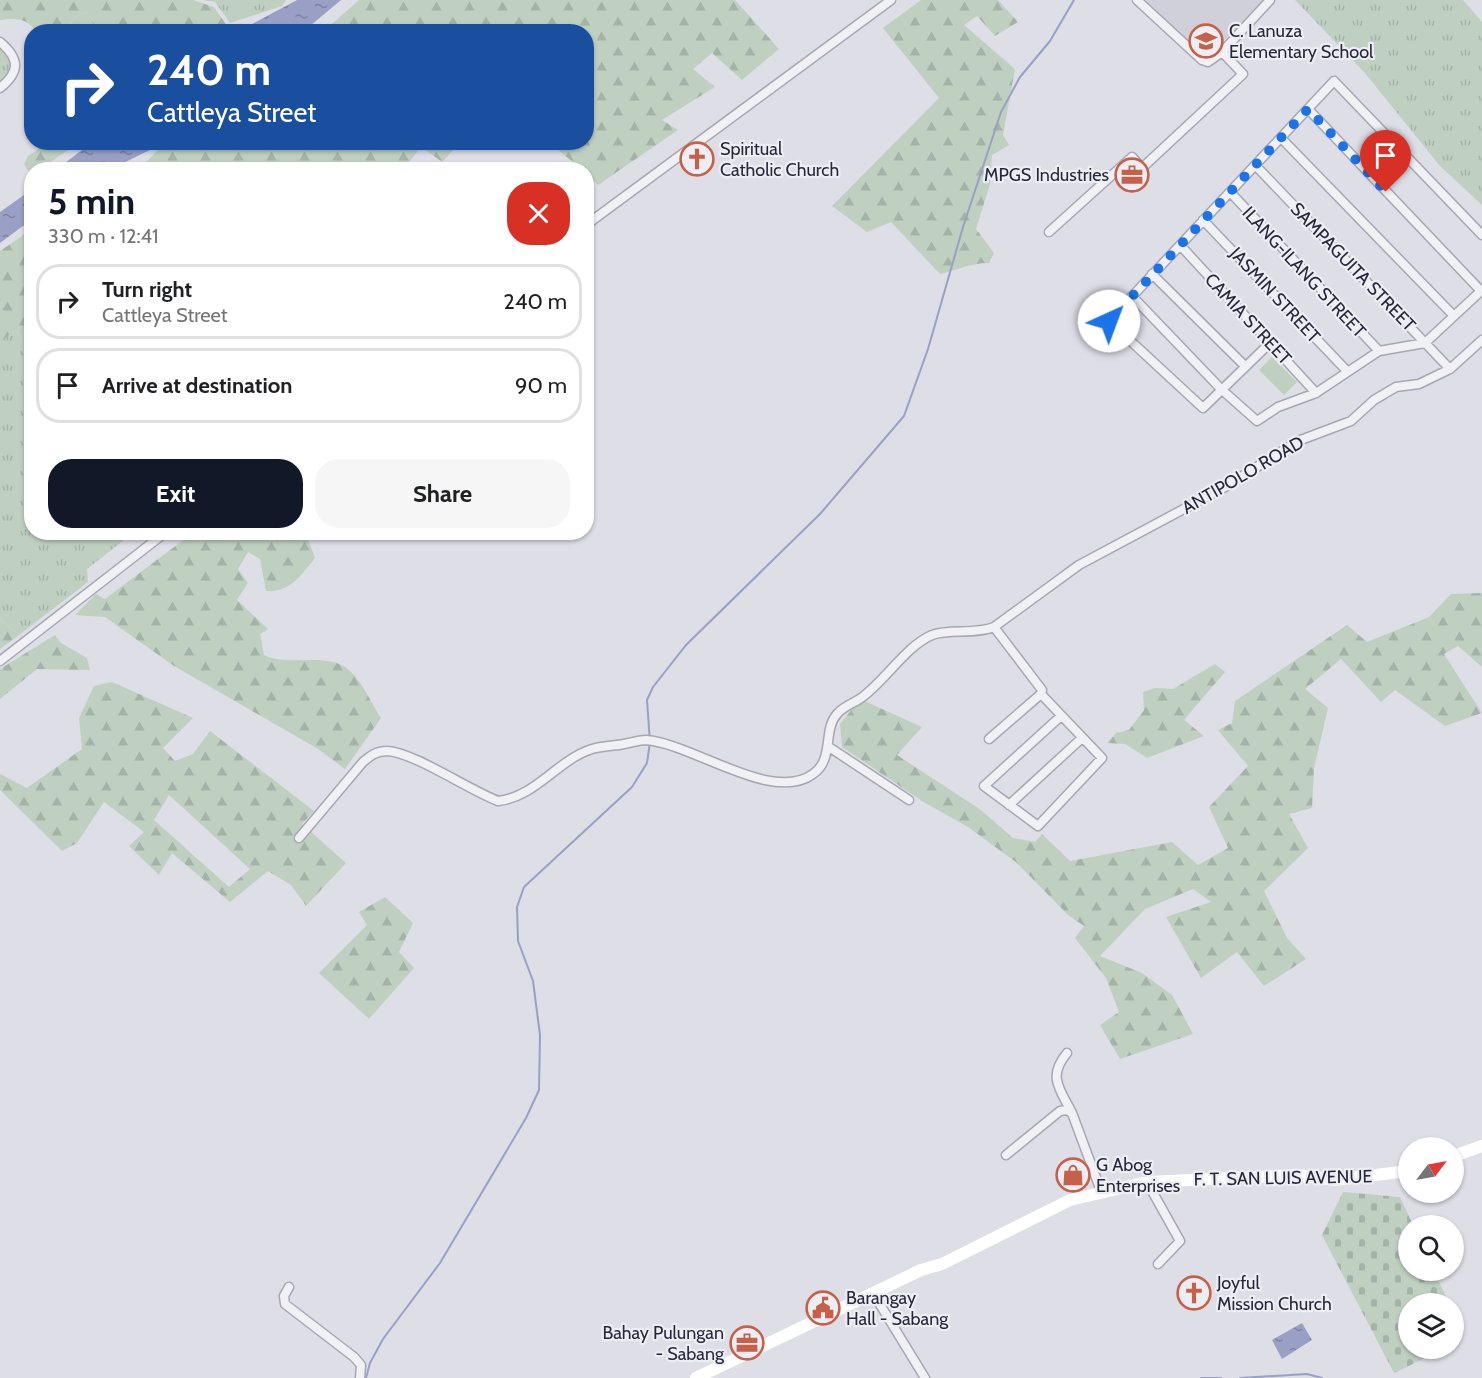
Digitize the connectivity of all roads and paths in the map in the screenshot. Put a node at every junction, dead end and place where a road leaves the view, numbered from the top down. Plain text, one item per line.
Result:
1 (891, 0) edge
2 (1137, 0) edge
3 (1270, 0) edge
4 (0, 42) edge
5 (1222, 52) junction
6 (0, 88) edge
7 (1308, 109) junction
8 (1281, 138) junction
9 (1256, 166) junction
10 (1230, 192) junction
11 (594, 219) edge
12 (1203, 219) junction
13 (1049, 232) dead end
14 (1482, 235) edge
15 (1180, 245) junction
16 (1152, 274) junction
17 (1481, 290) edge
18 (1132, 296) junction
19 (1454, 316) junction
20 (1482, 340) edge
21 (1271, 342) junction
22 (1425, 343) junction
23 (1379, 351) junction
24 (1245, 366) junction
25 (1450, 369) junction
26 (1346, 370) junction
27 (1221, 389) junction
28 (1316, 393) junction
29 (156, 540) edge
30 (994, 627) junction
31 (0, 662) edge
32 (1041, 694) junction
33 (1061, 716) junction
34 (989, 738) dead end
35 (1082, 738) junction
36 (829, 747) junction
37 (909, 800) dead end
38 (1009, 805) junction
39 (299, 838) dead end
40 (1066, 1053) dead end
41 (1072, 1113) junction
42 (1482, 1146) edge
43 (1464, 1152) edge
44 (1006, 1155) dead end
45 (1398, 1172) edge
46 (1147, 1182) junction
47 (1101, 1191) junction
48 (1158, 1264) dead end
49 (289, 1287) dead end
50 (873, 1293) junction
51 (360, 1378) edge
52 (696, 1378) edge
53 (925, 1378) edge

1 - 11 street
2 - 5 street
3 - 5 street
4 - 6 street
5 - 13 street
7 - 8 street
7 - 14 street
7 - 17 street
8 - 9 street
8 - 19 street
9 - 10 street
9 - 22 street, SAMPAGUITA STREET
10 - 12 street
10 - 23 street, ILANG-ILANG STREET
12 - 15 street
12 - 26 street, JASMIN STREET
15 - 16 street
15 - 21 street, CAMIA STREET
16 - 18 street
16 - 24 street
17 - 19 street
18 - 27 street
18 - 27 street
19 - 22 street
20 - 25 street, ANTIPOLO ROAD
21 - 24 street
21 - 28 street, CAMIA STREET
22 - 23 street
22 - 25 street, SAMPAGUITA STREET
23 - 26 street
24 - 27 street
25 - 30 street, ANTIPOLO ROAD
26 - 28 street
27 - 28 street
29 - 31 street
30 - 32 street
30 - 36 street
32 - 33 street
32 - 34 street
33 - 35 street
33 - 38 street
35 - 38 street
35 - 38 street
36 - 37 street
36 - 39 street
40 - 41 street
41 - 44 street
41 - 47 street
42 - 43 main road
45 - 46 main road, F. T. SAN LUIS AVENUE
46 - 47 main road, F. T. SAN LUIS AVENUE
46 - 48 street
47 - 50 main road, F. T. SAN LUIS AVENUE
49 - 51 street
50 - 52 main road, F. T. SAN LUIS AVENUE
50 - 53 street

